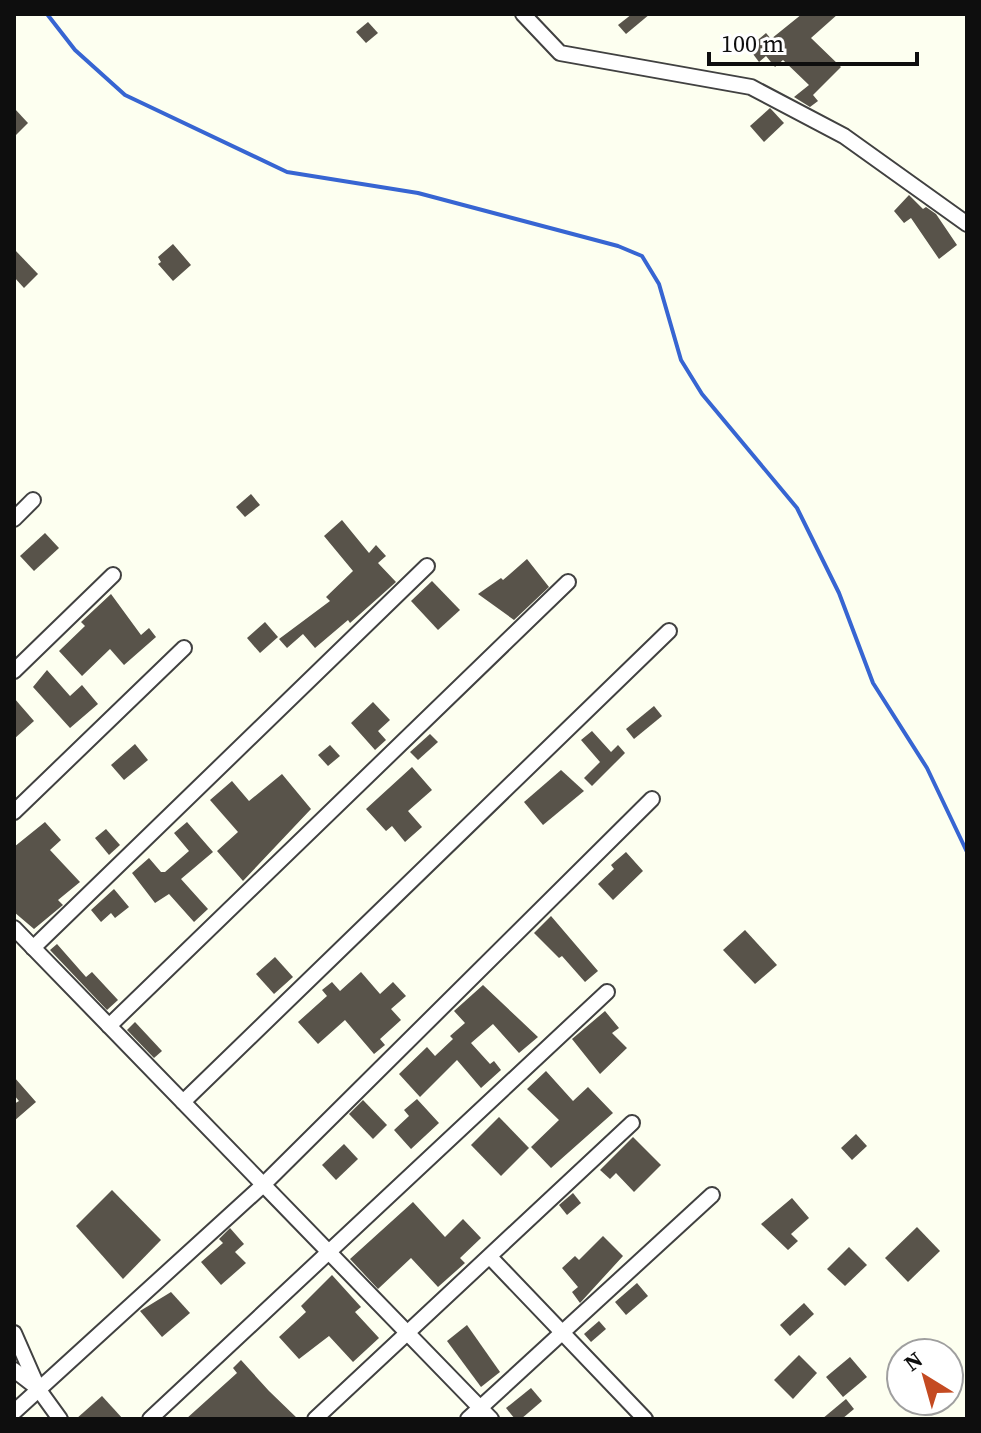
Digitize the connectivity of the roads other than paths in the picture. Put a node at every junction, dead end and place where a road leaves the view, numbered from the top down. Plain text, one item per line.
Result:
1 (523, 14) edge
2 (967, 224) edge
3 (33, 500) dead end
4 (14, 519) edge
5 (427, 566) dead end
6 (113, 575) dead end
7 (568, 582) dead end
8 (669, 631) dead end
9 (184, 648) dead end
10 (14, 671) edge
11 (652, 799) dead end
12 (14, 812) edge
13 (14, 928) edge
14 (33, 948) junction
15 (607, 992) dead end
16 (109, 1026) junction
17 (183, 1102) junction
18 (632, 1123) dead end
19 (263, 1185) junction
20 (712, 1195) dead end
21 (329, 1252) junction
22 (490, 1257) junction
23 (14, 1333) edge
24 (562, 1333) junction
25 (409, 1335) junction
26 (14, 1370) edge
27 (39, 1390) junction
28 (14, 1400) edge
29 (14, 1412) edge
30 (486, 1414) edge
31 (60, 1419) edge
32 (150, 1419) edge
33 (315, 1419) edge
34 (468, 1419) edge
35 (645, 1419) edge

1 - 2 street
3 - 4 street
5 - 14 street
6 - 10 street
7 - 16 street
8 - 17 street
9 - 12 street
11 - 19 street
13 - 14 street
14 - 16 street
15 - 21 street
16 - 17 street
17 - 19 street
18 - 22 street
19 - 21 street
19 - 27 street
20 - 24 street
21 - 25 street
21 - 32 street
22 - 24 street
22 - 25 street
23 - 27 street
24 - 30 street
24 - 35 street
25 - 30 street
25 - 33 street
26 - 27 street
27 - 28 street
27 - 29 street
27 - 31 street
30 - 34 street

